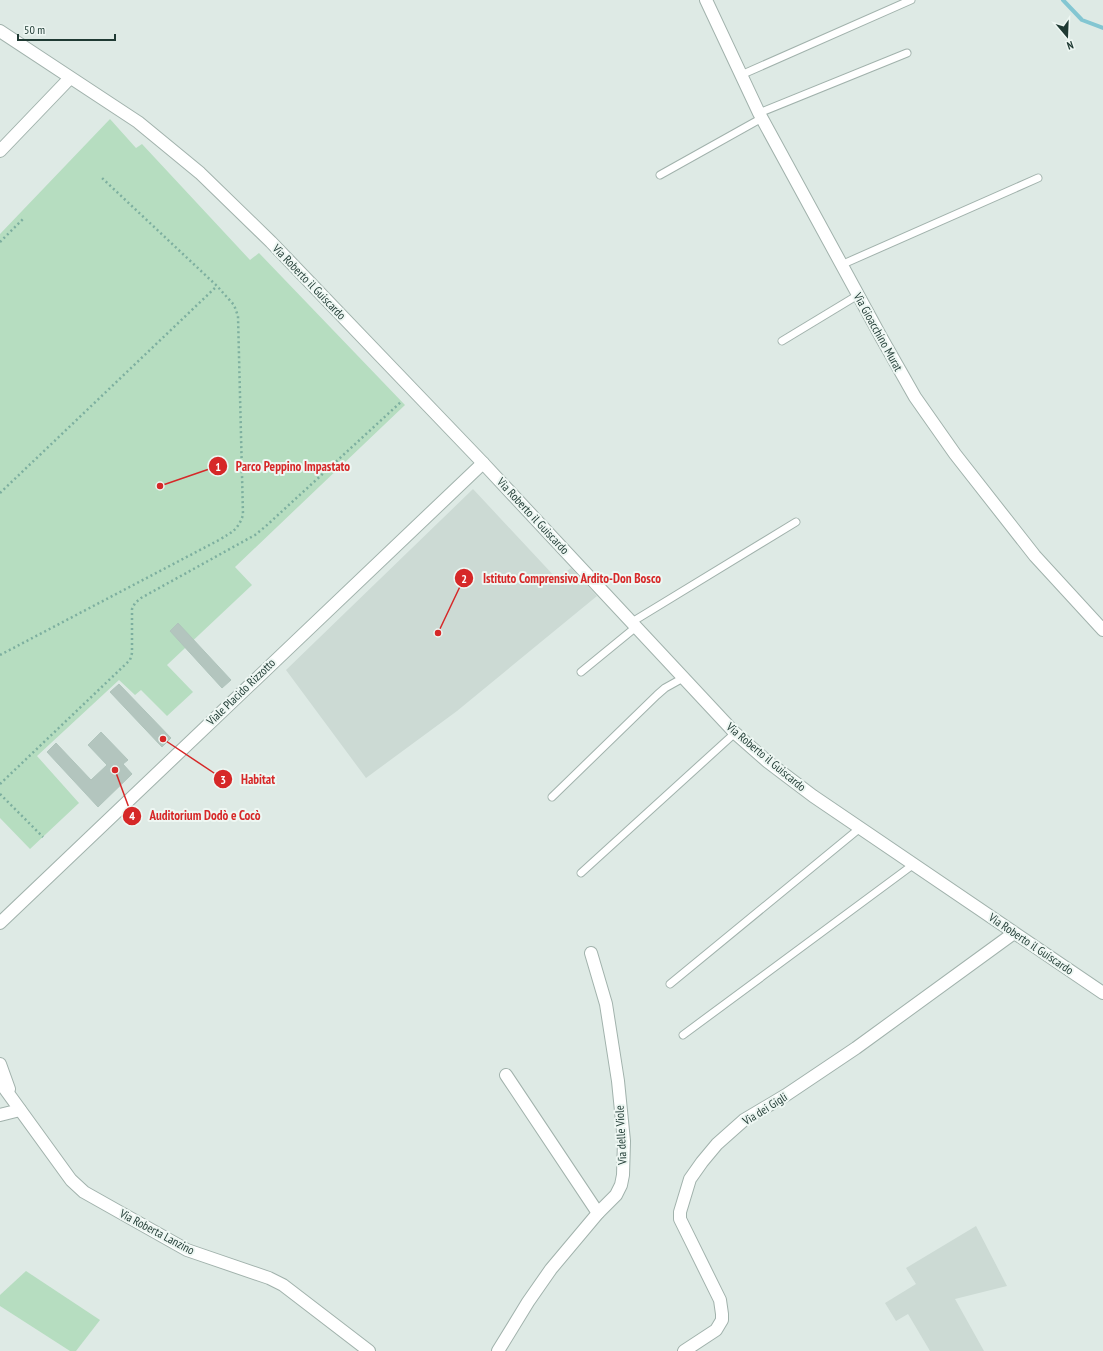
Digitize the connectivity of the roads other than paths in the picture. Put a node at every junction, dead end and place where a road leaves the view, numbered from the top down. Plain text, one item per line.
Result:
1 (706, 0) edge
2 (911, 0) edge
3 (0, 31) edge
4 (907, 53) dead end
5 (741, 75) junction
6 (70, 78) junction
7 (761, 116) junction
8 (0, 151) edge
9 (660, 174) dead end
10 (1038, 178) dead end
11 (841, 265) junction
12 (858, 295) junction
13 (782, 341) dead end
14 (483, 463) junction
15 (796, 522) dead end
16 (634, 624) junction
17 (1103, 630) edge
18 (581, 672) dead end
19 (683, 678) junction
20 (735, 733) junction
21 (552, 797) dead end
22 (860, 828) junction
23 (914, 864) junction
24 (581, 873) dead end
25 (0, 923) edge
26 (1014, 933) junction
27 (591, 953) dead end
28 (670, 984) dead end
29 (1103, 993) edge
30 (683, 1035) dead end
31 (0, 1064) edge
32 (506, 1075) dead end
33 (0, 1082) edge
34 (17, 1106) junction
35 (0, 1115) edge
36 (598, 1212) junction
37 (369, 1351) edge
38 (498, 1351) edge
39 (684, 1351) edge

1 - 5 street, Via Gioacchino Murat
2 - 5 lane
3 - 6 street, Via Roberto il Guiscardo
4 - 7 lane
5 - 7 street, Via Gioacchino Murat
6 - 8 street
6 - 14 street, Via Roberto il Guiscardo
7 - 9 lane
7 - 11 street, Via Gioacchino Murat
10 - 11 lane
11 - 12 street, Via Gioacchino Murat
12 - 13 lane
12 - 17 street, Via Gioacchino Murat
14 - 16 street, Via Roberto il Guiscardo
14 - 25 street, Viale Placido Rizzotto
15 - 16 lane
16 - 18 lane
16 - 19 street, Via Roberto il Guiscardo
19 - 20 street, Via Roberto il Guiscardo
19 - 21 lane
20 - 22 street, Via Roberto il Guiscardo
20 - 24 lane
22 - 23 street, Via Roberto il Guiscardo
22 - 28 lane
23 - 26 street, Via Roberto il Guiscardo
23 - 30 lane
26 - 29 street, Via Roberto il Guiscardo
26 - 39 street, Via dei Gigli
27 - 36 street, Via delle Viole
31 - 34 street, Via Roberta Lanzino
32 - 36 street
33 - 34 street, Via Roberta Lanzino
34 - 35 street
34 - 37 street, Via Roberta Lanzino
36 - 38 street, Via delle Viole

